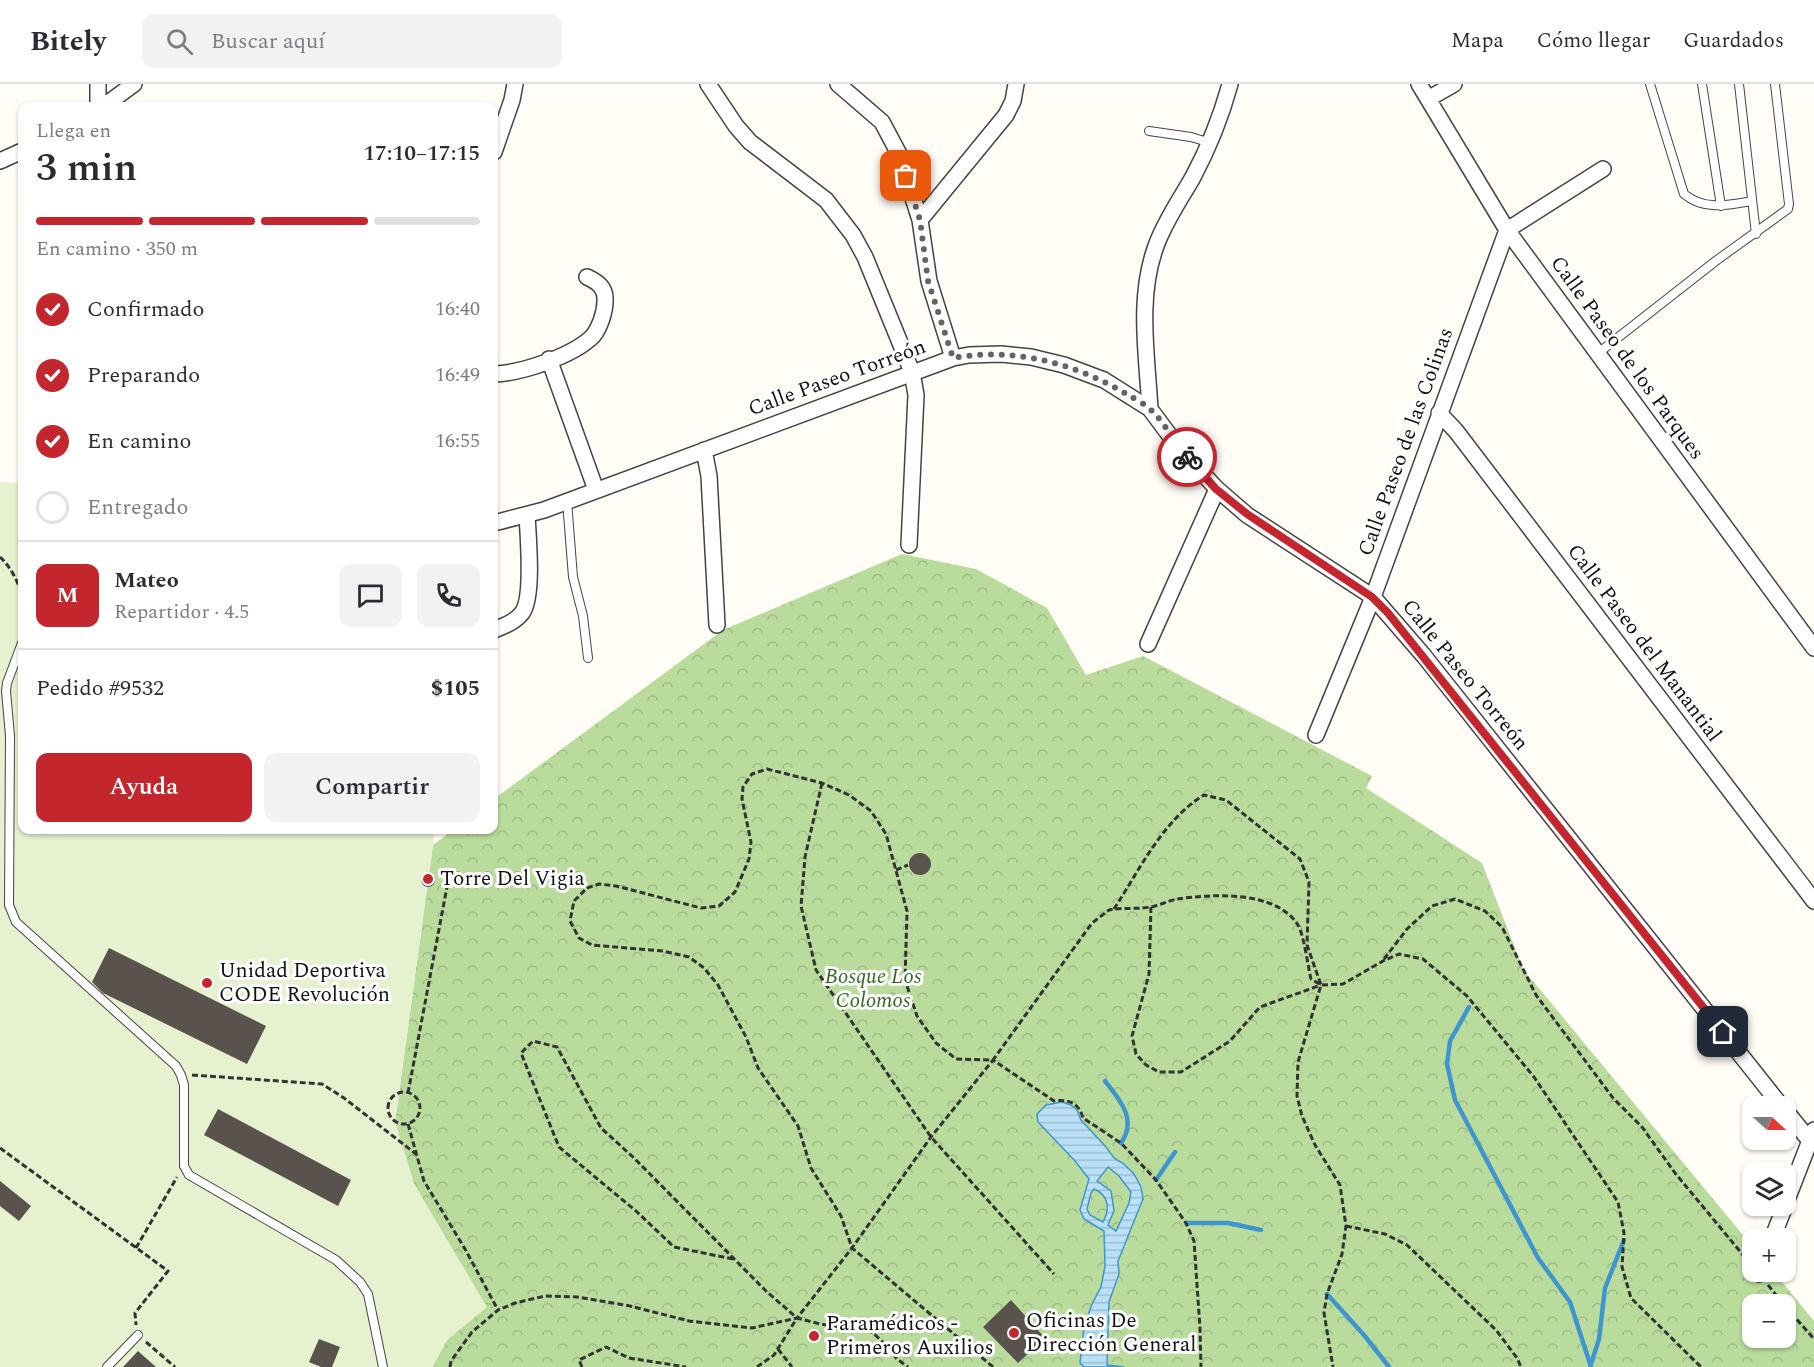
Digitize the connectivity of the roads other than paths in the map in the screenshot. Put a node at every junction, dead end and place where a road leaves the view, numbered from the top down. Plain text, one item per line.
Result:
1 (98, 84) edge
2 (134, 84) edge
3 (515, 84) edge
4 (708, 84) edge
5 (838, 84) edge
6 (1016, 84) edge
7 (1230, 84) edge
8 (1419, 84) edge
9 (1454, 84) edge
10 (1650, 84) edge
11 (1702, 84) edge
12 (1739, 84) edge
13 (1775, 84) edge
14 (1428, 99) junction
15 (98, 102) edge
16 (109, 102) edge
17 (1149, 131) dead end
18 (498, 140) edge
19 (1211, 143) junction
20 (18, 153) edge
21 (0, 161) edge
22 (1603, 169) dead end
23 (1752, 201) junction
24 (1721, 206) junction
25 (920, 220) junction
26 (1507, 230) junction
27 (1756, 234) junction
28 (587, 277) dead end
29 (1597, 354) junction
30 (953, 358) junction
31 (549, 359) junction
32 (912, 372) junction
33 (498, 373) edge
34 (1150, 409) junction
35 (1439, 413) junction
36 (704, 450) junction
37 (1216, 489) junction
38 (596, 490) junction
39 (567, 501) junction
40 (527, 514) junction
41 (498, 522) edge
42 (909, 546) dead end
43 (1372, 597) junction
44 (717, 625) dead end
45 (498, 628) edge
46 (1148, 644) dead end
47 (1814, 648) edge
48 (18, 654) edge
49 (588, 658) dead end
50 (1316, 735) dead end
51 (1814, 901) edge
52 (1774, 1096) edge
53 (1796, 1122) edge
54 (1812, 1139) edge
55 (1796, 1179) edge
56 (138, 1335) road end
57 (107, 1367) edge
58 (383, 1367) edge

1 - 15 street
2 - 16 street
3 - 18 street
4 - 32 street
5 - 25 street
6 - 25 street
7 - 19 street
8 - 14 street, Calle Paseo de los Parques
9 - 14 street
10 - 24 lane
11 - 24 lane
12 - 23 lane
13 - 27 lane
14 - 26 street, Calle Paseo de los Parques
17 - 19 lane
19 - 34 street
20 - 21 street
22 - 26 street
23 - 24 lane
23 - 27 lane
25 - 30 street
26 - 29 street, Calle Paseo de los Parques
26 - 35 street, Calle Paseo de las Colinas
27 - 29 lane
28 - 31 street
29 - 47 street, Calle Paseo de los Parques
30 - 32 street, Calle Paseo Torreón
30 - 34 street, Calle Paseo Torreón
31 - 33 street
31 - 38 street
32 - 36 street, Calle Paseo Torreón
32 - 42 street
34 - 37 street, Calle Paseo Torreón
35 - 43 street, Calle Paseo de las Colinas
35 - 51 street, Calle Paseo del Manantial
36 - 38 street, Calle Paseo Torreón
36 - 44 street
37 - 43 street, Calle Paseo Torreón
37 - 46 street
38 - 39 street, Calle Paseo Torreón
39 - 40 street, Calle Paseo Torreón
39 - 49 lane
40 - 41 street, Calle Paseo Torreón
40 - 45 street
43 - 50 street, Calle Paseo de las Colinas
43 - 52 street, Calle Paseo Torreón
48 - 58 lane
53 - 54 street, Calle Paseo Torreón
54 - 55 street
56 - 57 lane

